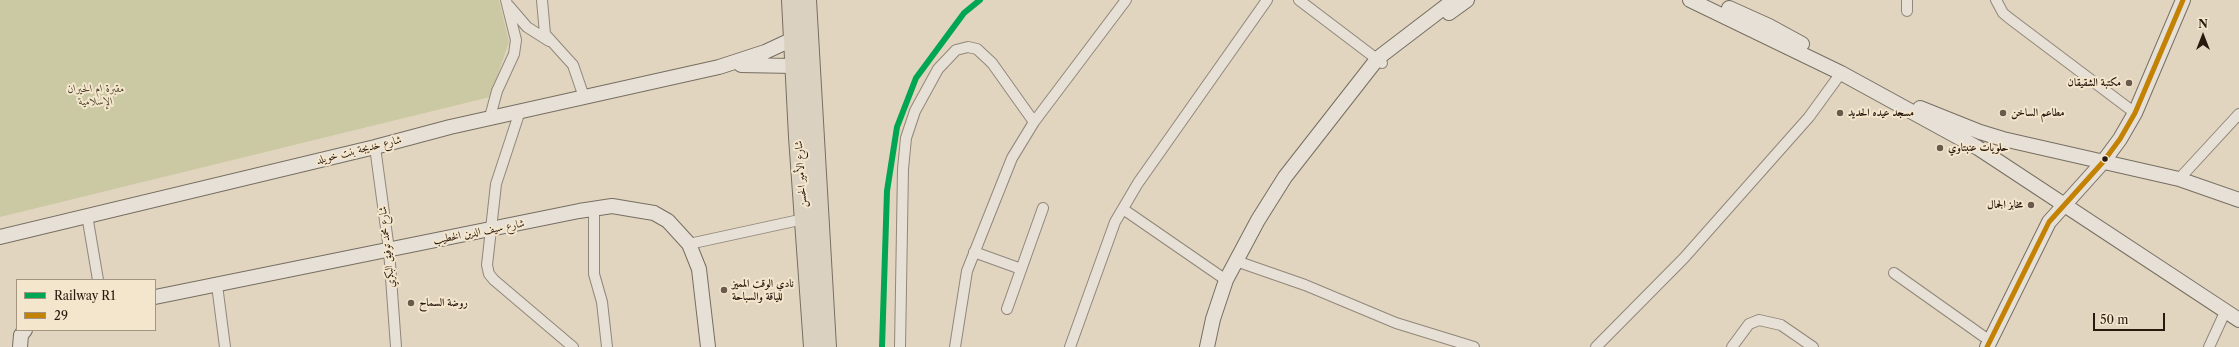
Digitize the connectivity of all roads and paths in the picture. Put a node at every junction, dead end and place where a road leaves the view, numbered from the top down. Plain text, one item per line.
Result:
1 (542, 0) edge
2 (791, 0) edge
3 (807, 0) edge
4 (1126, 0) edge
5 (1267, 0) edge
6 (1299, 0) edge
7 (1454, 0) edge
8 (1467, 0) edge
9 (1690, 0) edge
10 (1712, 0) edge
11 (1907, 0) edge
12 (1996, 0) edge
13 (2184, 0) edge
14 (507, 2) edge
15 (1908, 11) dead end
16 (793, 39) junction
17 (551, 42) junction
18 (1380, 61) junction
19 (794, 66) junction
20 (719, 67) junction
21 (1841, 73) junction
22 (584, 97) junction
23 (520, 111) junction
24 (2135, 113) junction
25 (2239, 114) edge
26 (490, 117) junction
27 (1034, 122) junction
28 (2003, 139) junction
29 (375, 147) junction
30 (1995, 158) junction
31 (2103, 162) junction
32 (2179, 179) junction
33 (2239, 200) edge
34 (2065, 204) junction
35 (594, 208) junction
36 (1043, 208) dead end
37 (1123, 209) junction
38 (87, 215) junction
39 (804, 219) junction
40 (490, 230) junction
41 (0, 237) edge
42 (689, 244) junction
43 (389, 250) junction
44 (974, 252) junction
45 (1236, 261) junction
46 (1021, 269) junction
47 (1894, 273) dead end
48 (98, 279) edge
49 (1226, 280) junction
50 (217, 285) junction
51 (156, 297) edge
52 (1007, 309) dead end
53 (2226, 310) junction
54 (2239, 320) edge
55 (25, 331) edge
56 (1988, 344) edge
57 (20, 347) edge
58 (225, 347) edge
59 (396, 347) edge
60 (573, 347) edge
61 (607, 347) edge
62 (708, 347) edge
63 (813, 347) edge
64 (827, 347) edge
65 (900, 347) edge
66 (955, 347) edge
67 (1070, 347) edge
68 (1207, 347) edge
69 (1474, 347) edge
70 (1596, 347) edge
71 (1732, 347) edge
72 (1813, 347) edge
73 (2209, 347) edge

1 - 17 street
2 - 16 highway, شارع الأمير الحسن
3 - 64 highway, شارع الأمير الحسن
4 - 27 street
5 - 37 street
6 - 18 street
7 - 18 street
8 - 18 street
9 - 21 street
10 - 28 street
11 - 15 street
12 - 24 street
13 - 24 street
14 - 17 street
14 - 26 street
16 - 19 highway, شارع الأمير الحسن
16 - 20 street, شارع خديجة بنت خويلد
17 - 22 street
18 - 45 street
19 - 20 street, شارع خديجة بنت خويلد
19 - 39 highway, شارع الأمير الحسن
20 - 22 street, شارع خديجة بنت خويلد
21 - 30 street
21 - 70 street
22 - 23 street, شارع خديجة بنت خويلد
23 - 26 street, شارع خديجة بنت خويلد
23 - 40 street
24 - 31 street
25 - 32 street
26 - 29 street, شارع خديجة بنت خويلد
27 - 44 street
27 - 65 street
28 - 30 street
28 - 31 street
29 - 38 street, شارع خديجة بنت خويلد
29 - 43 street, شارع محمد توفيق البكري
30 - 34 street
31 - 32 street
31 - 34 street
32 - 33 street
34 - 53 street
34 - 56 street
35 - 40 street, شارع سيف الدين الخطيب
35 - 42 street, شارع سيف الدين الخطيب
35 - 61 street
36 - 46 street
37 - 49 street
37 - 67 street
38 - 41 street, شارع خديجة بنت خويلد
38 - 48 street
39 - 42 street
39 - 63 highway, شارع الأمير الحسن
40 - 43 street, شارع سيف الدين الخطيب
40 - 60 street
42 - 62 street, شارع سيف الدين الخطيب
43 - 50 street, شارع سيف الدين الخطيب
43 - 59 street, شارع محمد توفيق البكري
44 - 46 street
44 - 66 street
45 - 49 street
45 - 69 street
46 - 52 street
47 - 56 street
49 - 68 street
50 - 51 street, شارع سيف الدين الخطيب
50 - 58 street
53 - 54 street
53 - 73 street
55 - 57 street
71 - 72 street

